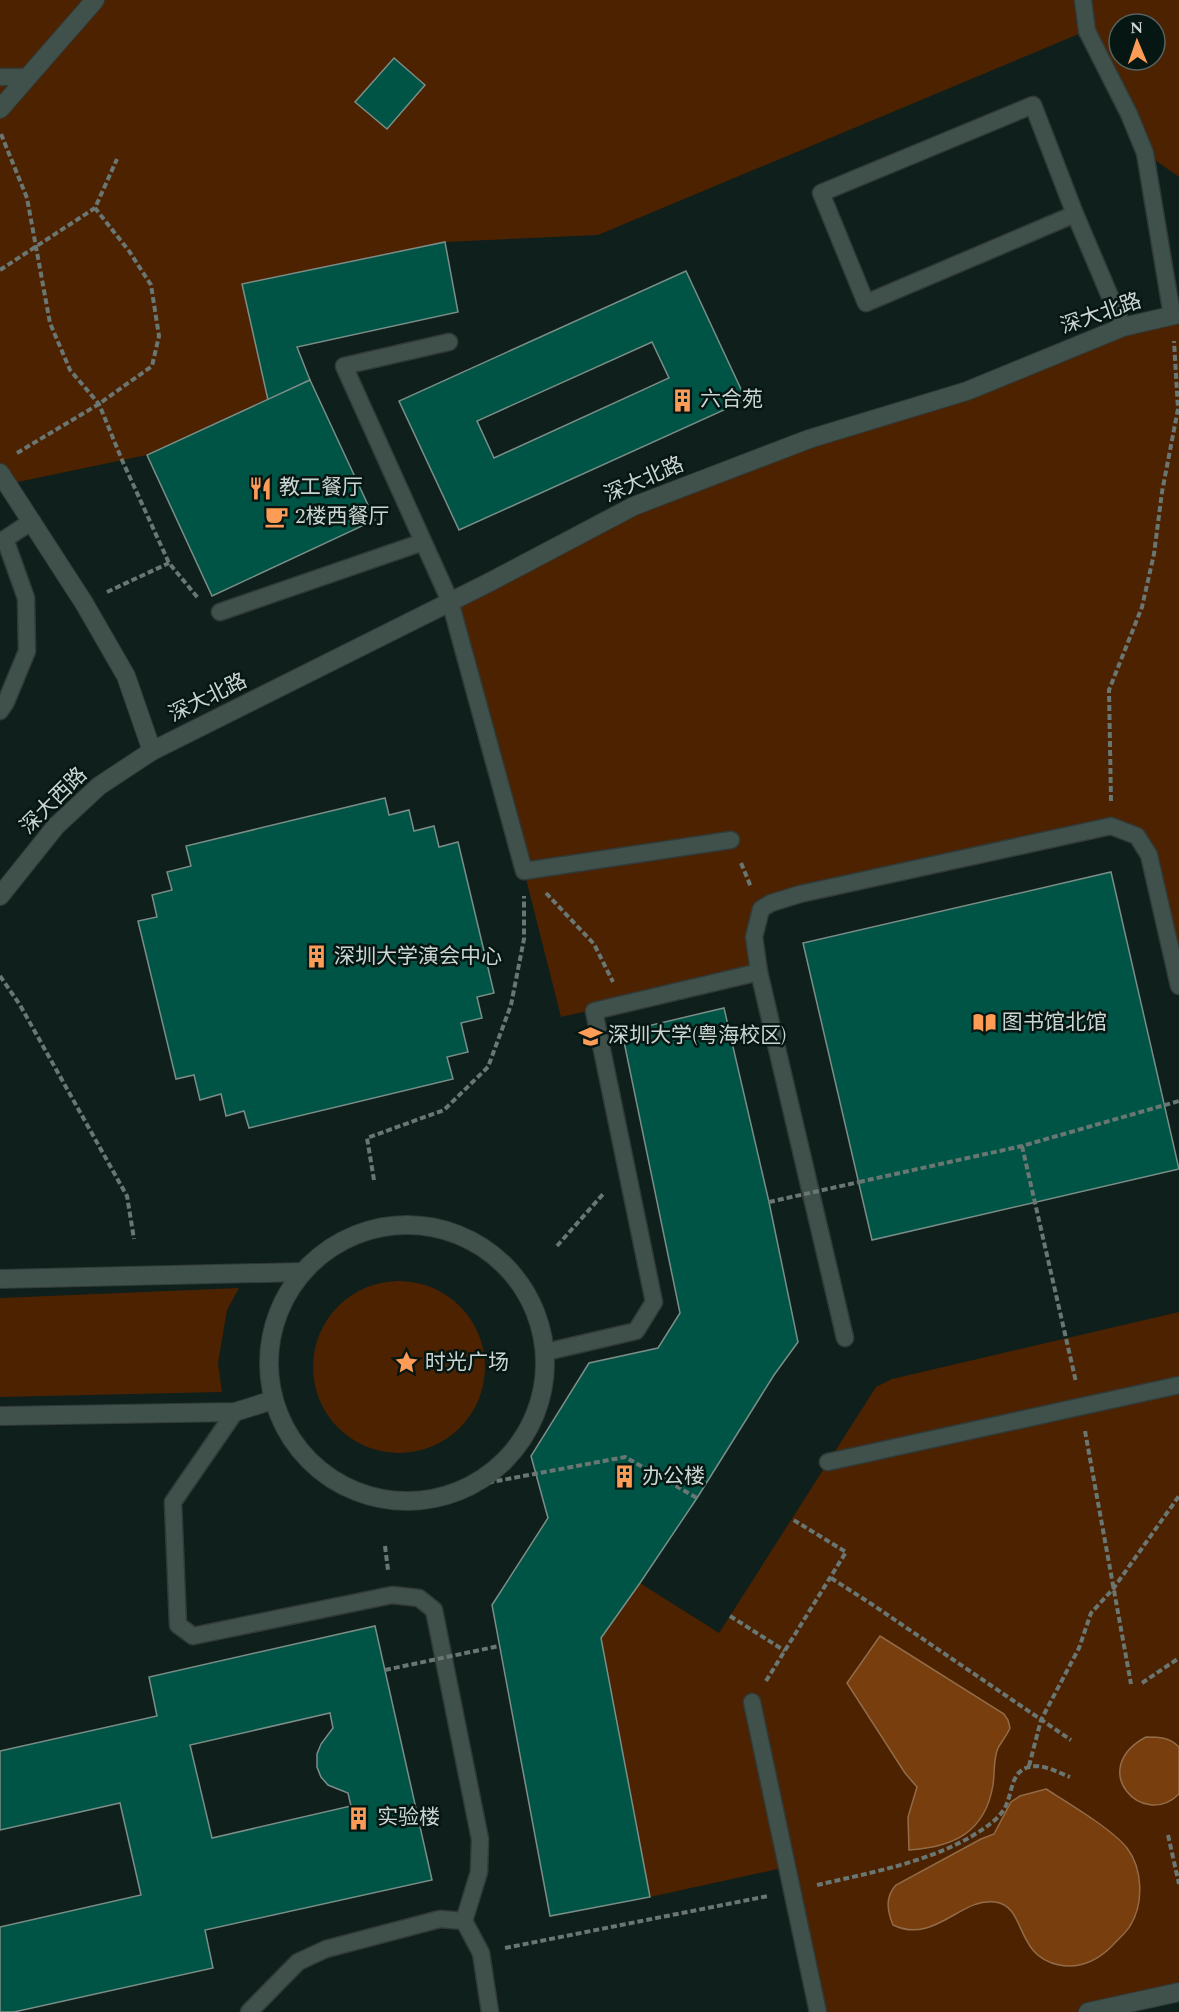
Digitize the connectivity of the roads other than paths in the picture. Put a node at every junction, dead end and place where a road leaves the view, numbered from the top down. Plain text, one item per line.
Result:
1 (95, 0) edge
2 (1083, 0) edge
3 (0, 77) edge
4 (26, 77) junction
5 (0, 109) edge
6 (1075, 214) junction
7 (1175, 314) edge
8 (1123, 327) junction
9 (449, 342) dead end
10 (0, 473) edge
11 (32, 521) junction
12 (423, 542) junction
13 (450, 601) junction
14 (220, 612) road end
15 (0, 711) edge
16 (152, 751) junction
17 (731, 840) road end
18 (0, 896) edge
19 (759, 972) junction
20 (1179, 986) edge
21 (303, 1272) junction
22 (0, 1279) edge
23 (845, 1338) dead end
24 (546, 1352) junction
25 (1179, 1385) edge
26 (273, 1400) junction
27 (235, 1412) junction
28 (0, 1416) edge
29 (828, 1462) dead end
30 (752, 1702) road end
31 (464, 1921) junction
32 (1179, 1992) edge
33 (249, 2012) edge
34 (490, 2012) edge
35 (818, 2012) edge
36 (1088, 2012) edge

1 - 4 street
2 - 7 lane
3 - 4 lane
4 - 5 street
6 - 6 lane
6 - 8 lane
7 - 8 street, 深大北路
8 - 13 street, 深大北路
9 - 12 lane
10 - 11 street
11 - 15 lane
11 - 16 street
12 - 13 lane
12 - 14 lane
13 - 16 street, 深大北路
13 - 17 lane
16 - 18 street, 深大西路
19 - 20 lane
19 - 23 lane
19 - 24 lane
21 - 22 street
21 - 24 street
21 - 26 street
24 - 26 street
25 - 29 lane
26 - 27 street
27 - 28 street
27 - 31 lane
30 - 35 lane
31 - 33 lane
31 - 34 lane
32 - 36 street

